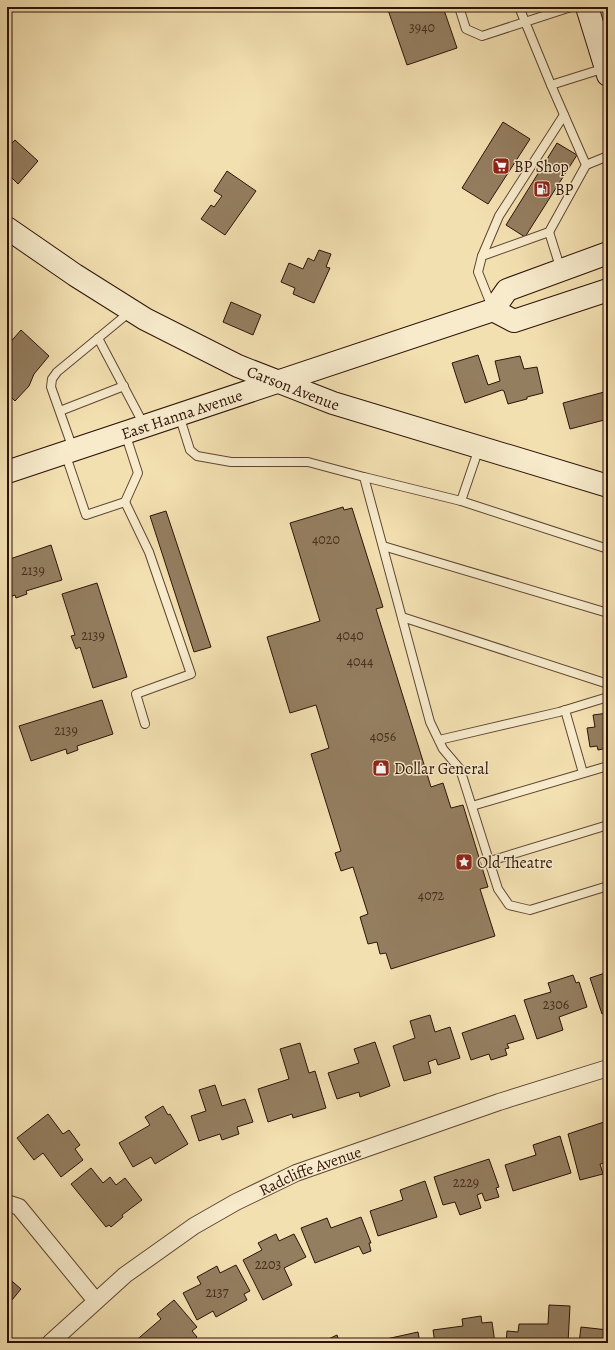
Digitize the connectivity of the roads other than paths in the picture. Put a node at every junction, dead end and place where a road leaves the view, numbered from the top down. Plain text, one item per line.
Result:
1 (459, 7) edge
2 (519, 7) edge
3 (571, 7) edge
4 (587, 7) edge
5 (524, 22) junction
6 (607, 71) edge
7 (550, 85) junction
8 (564, 115) junction
9 (608, 156) edge
10 (586, 165) junction
11 (7, 228) edge
12 (549, 232) junction
13 (608, 253) edge
14 (482, 256) junction
15 (561, 270) junction
16 (608, 290) edge
17 (132, 310) junction
18 (493, 310) junction
19 (98, 338) junction
20 (276, 382) junction
21 (124, 386) junction
22 (60, 411) junction
23 (179, 414) junction
24 (134, 429) junction
25 (480, 447) junction
26 (69, 451) junction
27 (7, 472) edge
28 (364, 477) junction
29 (608, 486) edge
30 (461, 501) junction
31 (125, 502) junction
32 (383, 546) junction
33 (608, 549) edge
34 (608, 613) edge
35 (402, 617) junction
36 (608, 684) edge
37 (608, 697) edge
38 (565, 710) junction
39 (145, 724) dead end
40 (439, 740) junction
41 (608, 766) edge
42 (583, 773) junction
43 (472, 806) junction
44 (608, 825) edge
45 (490, 861) junction
46 (608, 886) edge
47 (608, 1068) edge
48 (7, 1203) edge
49 (96, 1301) junction
50 (50, 1343) edge

1 - 5 lane
2 - 5 lane
3 - 5 lane
4 - 6 main road
5 - 7 lane
6 - 7 lane
7 - 8 lane
8 - 10 lane
8 - 14 lane
9 - 10 lane
10 - 12 lane
11 - 17 main road, Carson Avenue
12 - 14 lane
12 - 15 lane
13 - 15 main road
14 - 18 lane
15 - 18 main road
16 - 18 main road
17 - 19 lane
17 - 20 main road, Carson Avenue
18 - 20 main road, East Hanna Avenue
19 - 21 lane
19 - 22 lane
20 - 23 main road, East Hanna Avenue
20 - 25 main road, Carson Avenue
21 - 22 lane
21 - 24 lane
22 - 26 lane
23 - 24 main road, East Hanna Avenue
23 - 28 lane
24 - 26 main road, East Hanna Avenue
24 - 31 lane
25 - 29 main road, Carson Avenue
25 - 30 lane
26 - 27 main road, East Hanna Avenue
26 - 31 lane
28 - 30 lane
28 - 32 lane
30 - 33 lane
31 - 39 lane
32 - 34 lane
32 - 35 lane
35 - 36 lane
35 - 40 lane
37 - 38 lane
38 - 40 lane
38 - 42 lane
40 - 43 lane
41 - 42 lane
42 - 43 lane
43 - 45 lane
44 - 45 lane
45 - 46 lane
47 - 49 street, Radcliffe Avenue
48 - 49 street
49 - 50 street, Radcliffe Avenue

